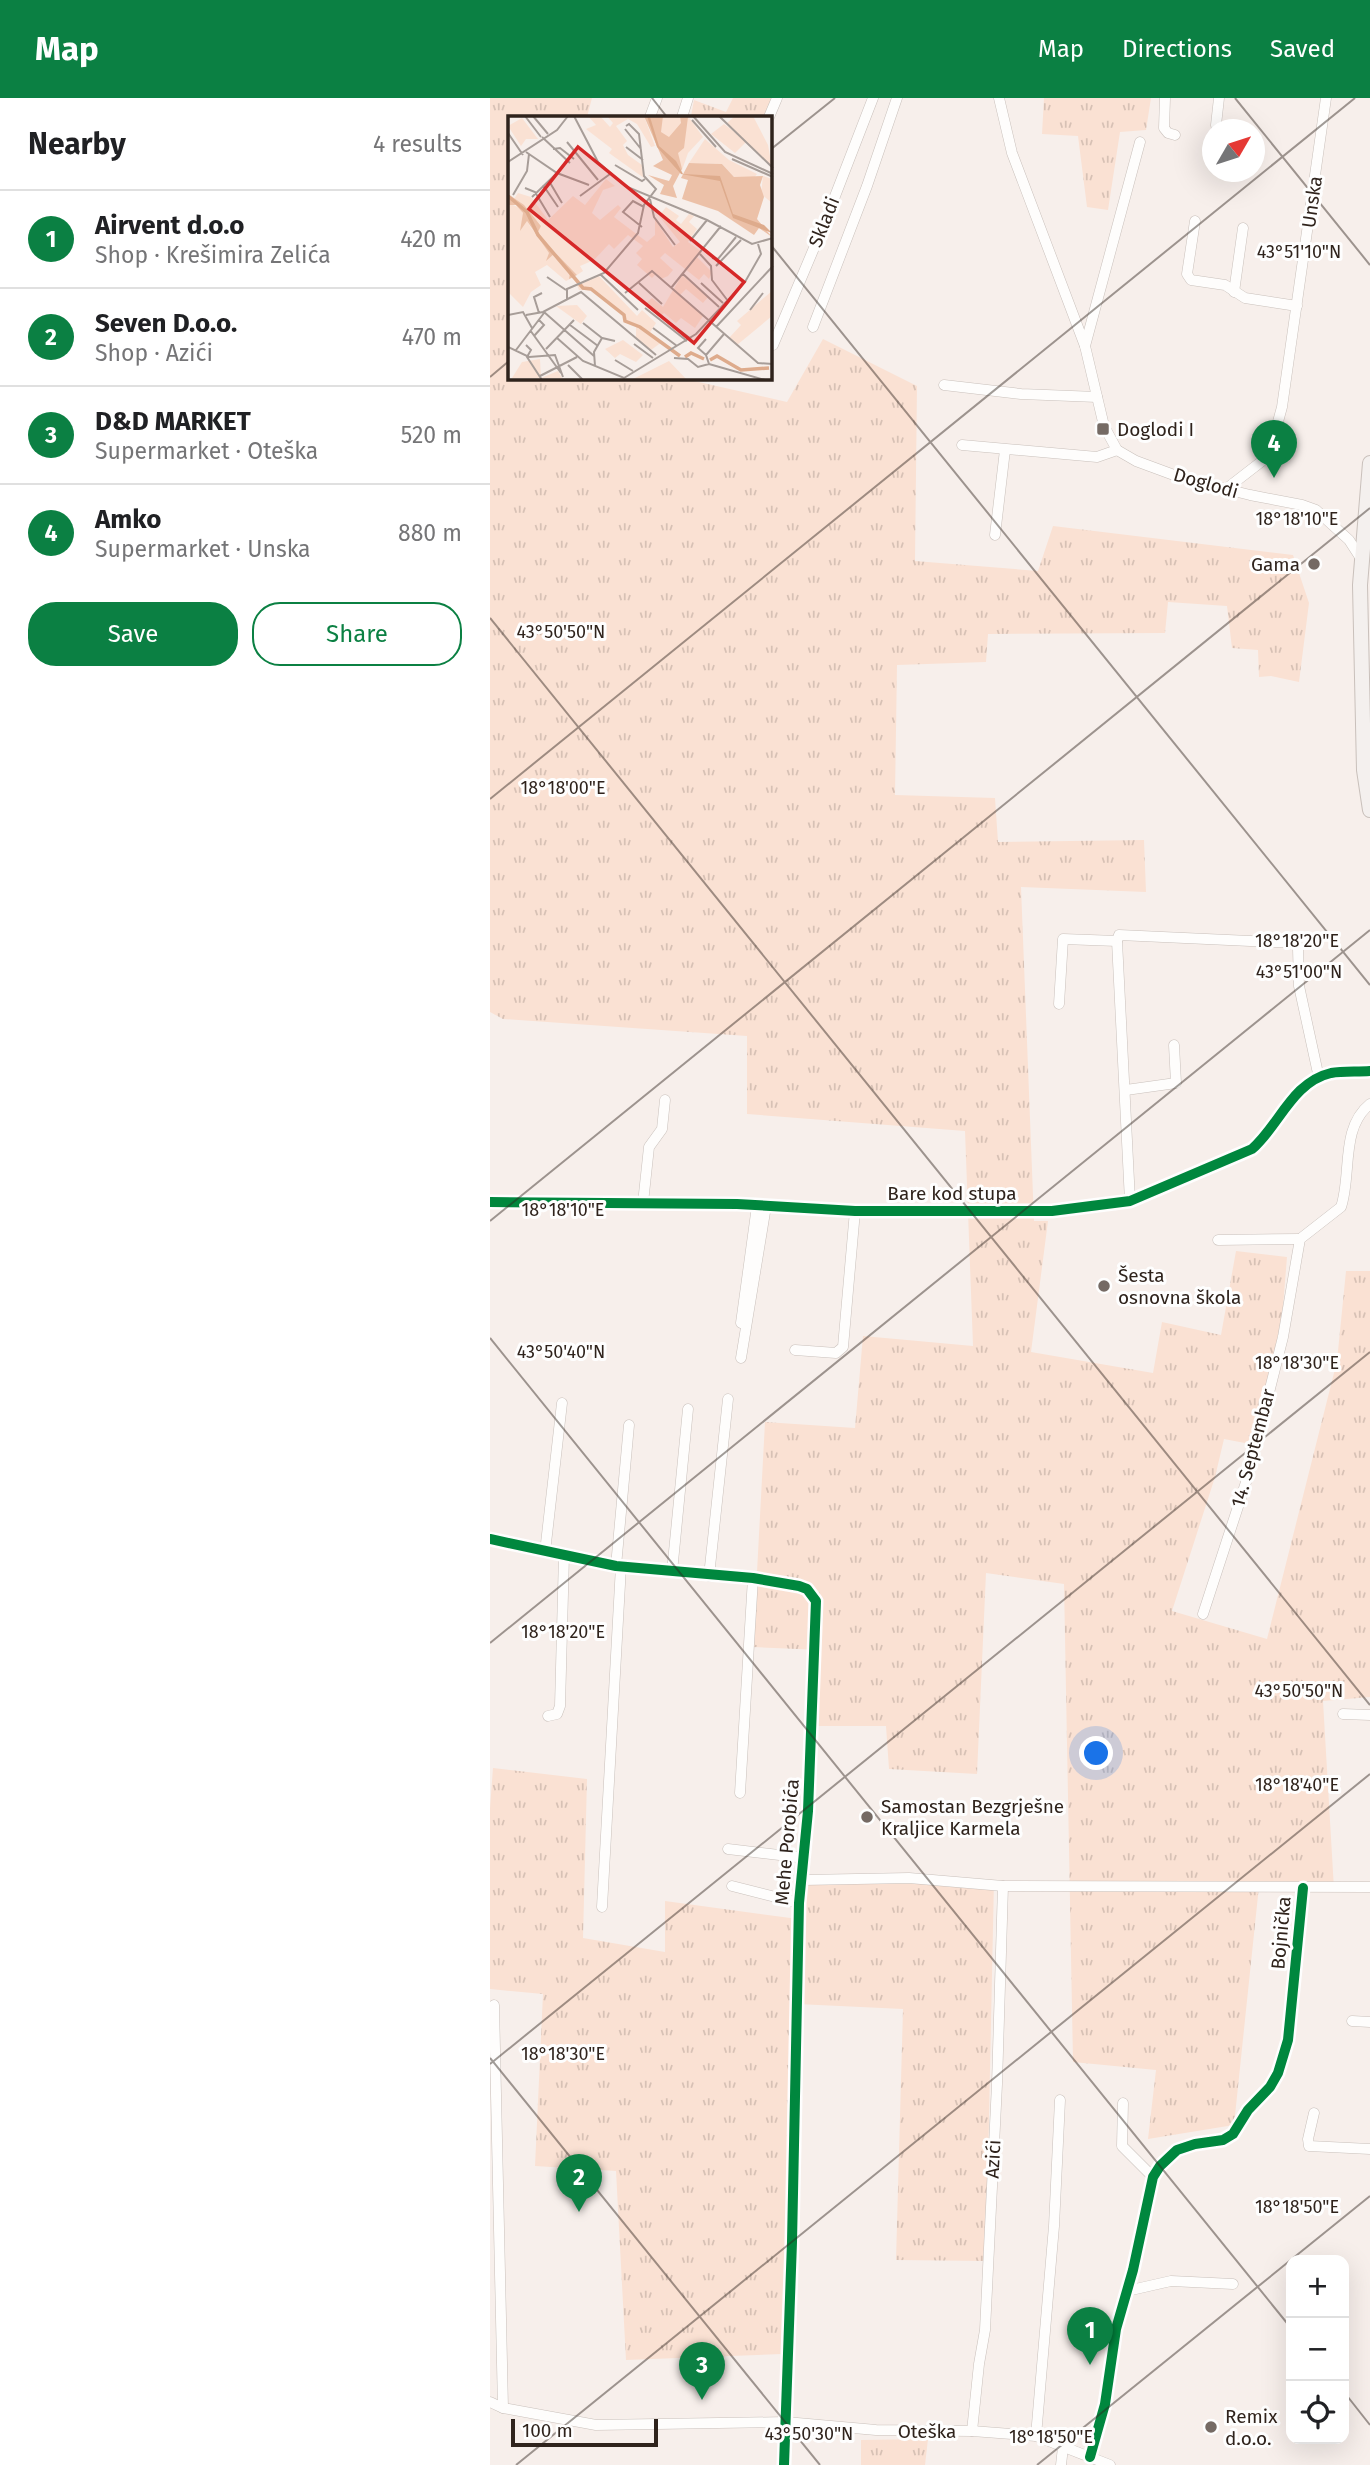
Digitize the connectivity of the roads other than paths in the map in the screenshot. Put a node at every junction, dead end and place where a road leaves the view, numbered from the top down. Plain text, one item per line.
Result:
1 (657, 98) edge
2 (688, 98) edge
3 (777, 98) edge
4 (873, 98) edge
5 (897, 98) edge
6 (999, 98) edge
7 (1165, 98) edge
8 (1219, 98) edge
9 (1326, 98) edge
10 (650, 116) edge
11 (682, 116) edge
12 (769, 116) edge
13 (1217, 119) edge
14 (1175, 135) dead end
15 (1140, 142) dead end
16 (1195, 221) dead end
17 (1242, 228) dead end
18 (1234, 292) junction
19 (1297, 306) junction
20 (813, 327) dead end
21 (773, 345) dead end
22 (1085, 346) junction
23 (944, 385) dead end
24 (1097, 397) junction
25 (962, 445) dead end
26 (1006, 450) junction
27 (1117, 450) junction
28 (1370, 464) edge
29 (1226, 489) junction
30 (995, 535) dead end
31 (1360, 557) junction
32 (1370, 810) edge
33 (1118, 941) junction
34 (1059, 1004) dead end
35 (1174, 1045) dead end
36 (1370, 1071) edge
37 (1319, 1078) junction
38 (1126, 1090) junction
39 (665, 1100) dead end
40 (1370, 1104) edge
41 (1130, 1201) junction
42 (490, 1202) edge
43 (643, 1203) junction
44 (762, 1206) junction
45 (855, 1211) junction
46 (1300, 1239) junction
47 (1218, 1240) dead end
48 (739, 1331) dead end
49 (795, 1350) dead end
50 (741, 1358) dead end
51 (728, 1399) dead end
52 (562, 1403) dead end
53 (688, 1409) dead end
54 (629, 1425) dead end
55 (490, 1539) edge
56 (545, 1552) junction
57 (564, 1555) junction
58 (619, 1566) junction
59 (672, 1572) junction
60 (709, 1576) junction
61 (753, 1578) junction
62 (1203, 1614) dead end
63 (1343, 1714) dead end
64 (1370, 1715) edge
65 (548, 1716) dead end
66 (740, 1793) dead end
67 (728, 1849) dead end
68 (805, 1857) junction
69 (803, 1880) junction
70 (732, 1886) dead end
71 (1003, 1886) junction
72 (1370, 1886) edge
73 (1303, 1888) junction
74 (799, 1903) junction
75 (603, 1907) dead end
76 (494, 2005) dead end
77 (1352, 2021) dead end
78 (1370, 2022) edge
79 (1060, 2100) dead end
80 (1123, 2103) dead end
81 (1314, 2113) dead end
82 (1370, 2149) edge
83 (1153, 2177) junction
84 (1233, 2284) dead end
85 (1128, 2291) junction
86 (490, 2402) edge
87 (503, 2408) junction
88 (786, 2422) junction
89 (972, 2431) junction
90 (1036, 2436) junction
91 (1063, 2446) junction
92 (1090, 2457) junction
93 (784, 2465) edge
94 (1061, 2465) edge
95 (1110, 2465) edge

1 - 10 street
2 - 11 street
3 - 12 street
4 - 21 street, Skladi
5 - 20 street, Skladi
6 - 22 street
7 - 14 street
8 - 13 street
9 - 19 street, Unska
15 - 22 street
16 - 18 street
17 - 18 street
18 - 19 street
19 - 29 street, Unska
22 - 24 street
23 - 24 street
24 - 27 street
25 - 26 street
26 - 27 street
26 - 30 street
27 - 29 street, Doglodi
28 - 31 main road
29 - 31 street, Doglodi
31 - 32 main road
33 - 34 street
33 - 37 street
33 - 38 street
35 - 38 street
36 - 37 street, Bare kod stupa
37 - 41 street, Bare kod stupa
38 - 41 street
39 - 43 street
40 - 46 street
41 - 45 street, Bare kod stupa
42 - 43 street, Bare kod stupa
43 - 44 street, Bare kod stupa
44 - 45 street, Bare kod stupa
44 - 48 street
44 - 50 street
45 - 49 street
46 - 47 street
46 - 62 street, 14. Septembar
51 - 60 street
52 - 56 street
53 - 59 street
54 - 58 street
55 - 56 street, Mehe Porobića
56 - 57 street, Mehe Porobića
57 - 58 street, Mehe Porobića
57 - 65 street
58 - 59 street, Mehe Porobića
58 - 75 street
59 - 60 street, Mehe Porobića
60 - 61 street, Mehe Porobića
61 - 66 street
61 - 68 street, Mehe Porobića
63 - 64 street
67 - 68 street, Mehe Porobića
68 - 69 street, Mehe Porobića
69 - 71 street, Bojnička
69 - 74 street, Mehe Porobića
70 - 74 street, Mehe Porobića
71 - 73 street, Bojnička
71 - 89 street, Azići
72 - 73 street, Bojnička
73 - 83 street, Bojnička
74 - 88 street, Mehe Porobića
76 - 87 street
77 - 78 street
79 - 90 street
80 - 83 street
81 - 82 street
83 - 85 street
84 - 85 street
85 - 92 street
86 - 87 street, Oteška
87 - 88 street, Oteška
88 - 89 street, Oteška
88 - 93 street, Mehe Porobića
89 - 90 street, Oteška
90 - 91 street, Oteška
91 - 92 street, Oteška
91 - 94 street
92 - 95 street, Oteška

